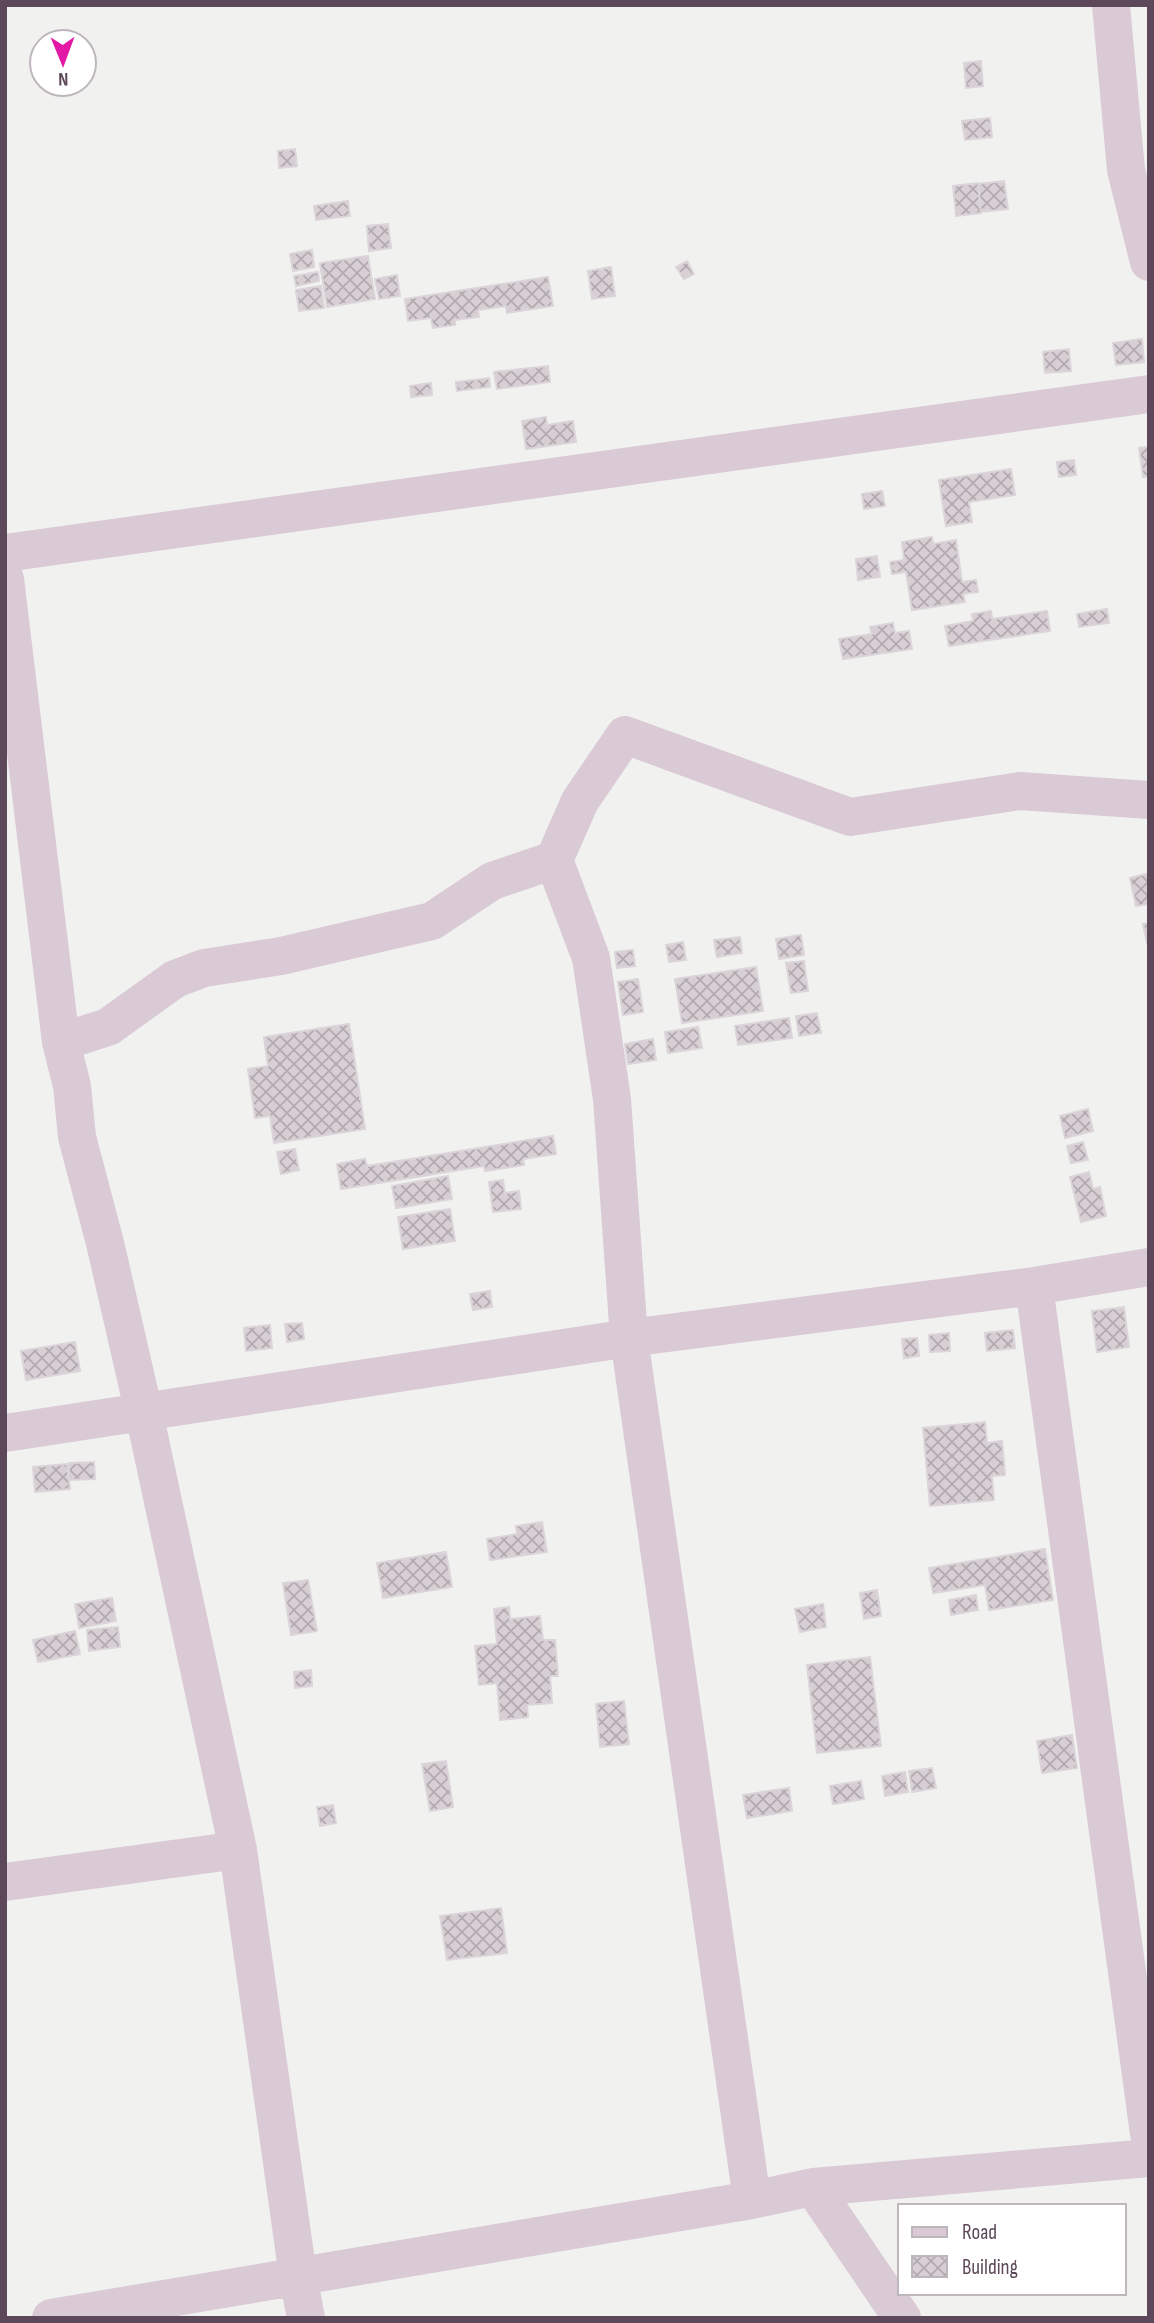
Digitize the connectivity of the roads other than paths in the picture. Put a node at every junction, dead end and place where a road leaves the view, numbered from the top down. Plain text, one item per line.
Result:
1 (1111, 5) edge
2 (1149, 262) edge
3 (1149, 394) edge
4 (5, 553) edge
5 (5, 579) edge
6 (1149, 800) edge
7 (554, 860) junction
8 (61, 1042) junction
9 (1149, 1267) edge
10 (1034, 1286) junction
11 (629, 1338) junction
12 (144, 1413) junction
13 (5, 1433) edge
14 (238, 1850) junction
15 (5, 1882) edge
16 (1149, 2134) edge
17 (1149, 2158) edge
18 (813, 2187) junction
19 (752, 2200) junction
20 (298, 2276) junction
21 (51, 2318) edge
22 (306, 2318) edge
23 (902, 2318) edge

1 - 2 street
3 - 4 street
5 - 8 street
6 - 7 street
7 - 8 street
7 - 11 street
8 - 12 street
9 - 10 street
10 - 11 street
10 - 16 street
11 - 12 street
11 - 19 street
12 - 13 street
12 - 14 street
14 - 15 street
14 - 20 street
17 - 18 street
18 - 19 street
18 - 23 street
19 - 20 street
20 - 21 street
20 - 22 street

